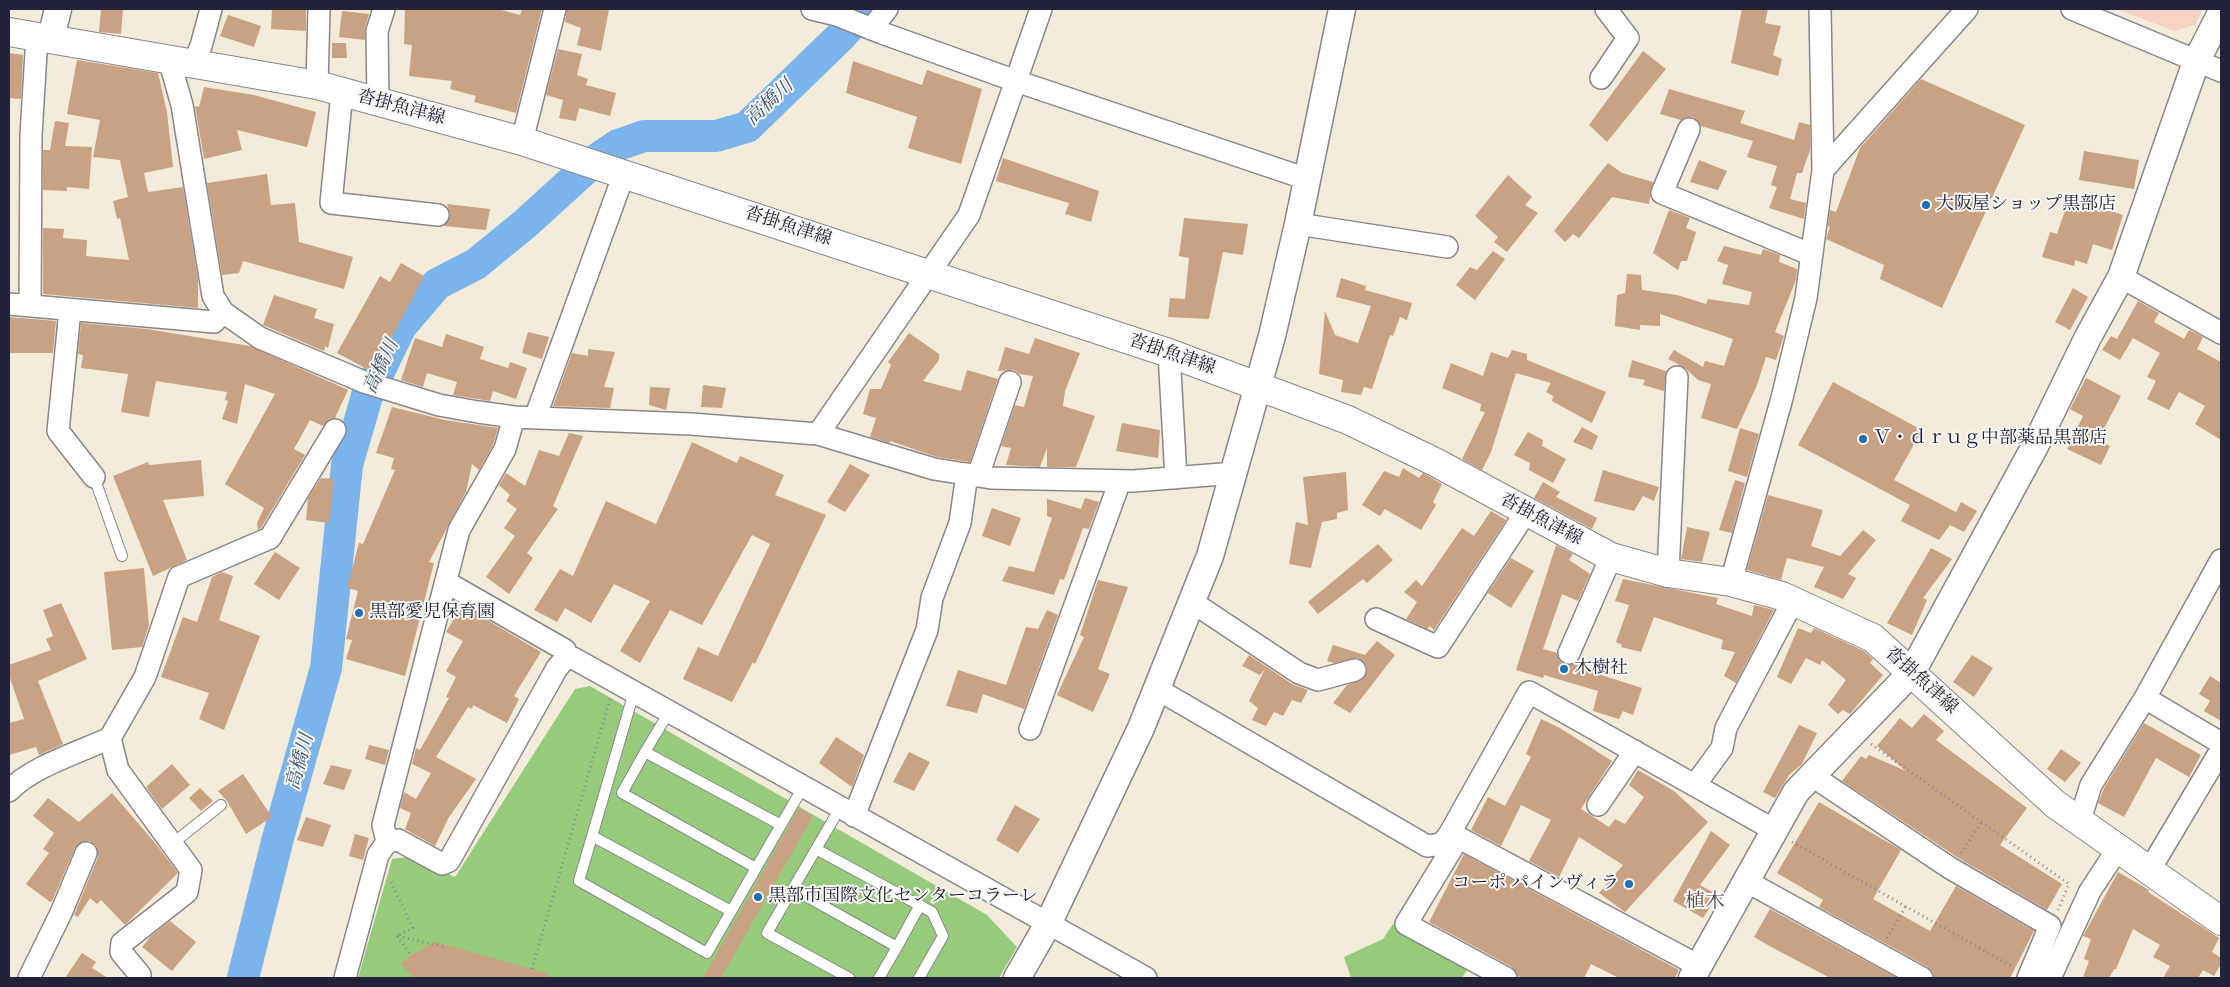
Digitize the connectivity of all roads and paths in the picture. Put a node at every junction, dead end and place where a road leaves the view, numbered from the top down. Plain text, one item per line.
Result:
1 (58, 9) edge
2 (211, 9) edge
3 (319, 9) edge
4 (384, 9) edge
5 (555, 9) edge
6 (812, 9) edge
7 (887, 9) edge
8 (1041, 9) edge
9 (1342, 9) edge
10 (1606, 9) edge
11 (1820, 9) edge
12 (1967, 9) edge
13 (2072, 9) edge
14 (2221, 13) edge
15 (872, 29) junction
16 (9, 32) edge
17 (44, 37) junction
18 (181, 61) junction
19 (2196, 62) junction
20 (2221, 71) edge
21 (1601, 78) dead end
22 (1016, 80) junction
23 (330, 88) junction
24 (378, 102) junction
25 (1689, 129) dead end
26 (522, 141) junction
27 (1823, 170) junction
28 (624, 174) junction
29 (1307, 179) junction
30 (438, 215) dead end
31 (1298, 224) junction
32 (1447, 247) dead end
33 (1812, 255) junction
34 (930, 273) junction
35 (2121, 278) junction
36 (9, 304) edge
37 (30, 306) junction
38 (70, 310) junction
39 (222, 312) junction
40 (2221, 333) edge
41 (1169, 353) junction
42 (1677, 376) dead end
43 (1010, 382) dead end
44 (1258, 387) junction
45 (525, 417) junction
46 (335, 430) dead end
47 (818, 434) junction
48 (1235, 473) junction
49 (972, 475) junction
50 (94, 478) joint
51 (1176, 478) junction
52 (1120, 481) junction
53 (1526, 512) junction
54 (122, 556) dead end
55 (1611, 557) junction
56 (2221, 560) edge
57 (1668, 573) junction
58 (446, 582) junction
59 (1731, 582) junction
60 (1793, 601) junction
61 (1192, 602) junction
62 (1376, 619) dead end
63 (1569, 653) dead end
64 (565, 660) junction
65 (1355, 670) dead end
66 (1912, 672) junction
67 (615, 682) junction
68 (1157, 689) junction
69 (634, 692) junction
70 (2144, 698) junction
71 (669, 712) junction
72 (1030, 729) dead end
73 (110, 738) junction
74 (2221, 743) edge
75 (2221, 750) edge
76 (645, 752) junction
77 (1635, 752) junction
78 (1811, 775) junction
79 (607, 785) junction
80 (1695, 785) junction
81 (803, 787) junction
82 (9, 791) edge
83 (622, 793) junction
84 (221, 805) dead end
85 (1598, 805) dead end
86 (847, 812) junction
87 (1982, 822) dead end
88 (2080, 823) junction
89 (781, 825) junction
90 (1454, 835) junction
91 (1781, 835) junction
92 (592, 836) junction
93 (172, 844) junction
94 (383, 848) junction
95 (816, 848) junction
96 (2117, 850) junction
97 (86, 853) dead end
98 (756, 868) junction
99 (1950, 868) junction
100 (2149, 871) junction
101 (1746, 881) junction
102 (793, 889) junction
103 (920, 905) junction
104 (1906, 906) junction
105 (731, 911) junction
106 (2221, 921) edge
107 (1048, 924) junction
108 (397, 936) junction
109 (444, 947) dead end
110 (897, 947) junction
111 (1878, 954) junction
112 (412, 955) dead end
113 (532, 969) dead end
114 (1696, 972) edge
115 (2028, 977) edge
116 (29, 978) edge
117 (138, 978) edge
118 (346, 978) edge
119 (849, 978) edge
120 (879, 978) edge
121 (919, 978) edge
122 (1016, 978) edge
123 (1146, 978) edge
124 (1506, 978) edge
125 (1922, 978) edge
126 (2050, 978) edge

1 - 17 street
2 - 18 street
3 - 23 street
4 - 24 street
5 - 26 street
6 - 15 street
7 - 15 street
8 - 22 street
9 - 29 street
10 - 21 street
11 - 27 street
12 - 27 street
13 - 19 street
14 - 19 street
15 - 22 street
16 - 17 main road, 沓掛魚津線
17 - 18 main road, 沓掛魚津線
17 - 37 street
18 - 23 main road, 沓掛魚津線
18 - 39 street
19 - 20 street
19 - 35 street
22 - 29 street
22 - 34 street
23 - 24 main road, 沓掛魚津線
23 - 30 street
24 - 26 main road, 沓掛魚津線
25 - 33 street
26 - 28 main road, 沓掛魚津線
27 - 33 street
28 - 34 main road, 沓掛魚津線
28 - 45 street
29 - 31 street
31 - 32 street
31 - 44 street
33 - 59 street
34 - 41 main road, 沓掛魚津線
34 - 47 street
35 - 40 street
35 - 66 street
36 - 37 street
37 - 38 street
38 - 39 street
38 - 50 street
39 - 45 street
41 - 44 main road, 沓掛魚津線
41 - 51 street
42 - 57 street
43 - 49 street
44 - 48 street
44 - 53 main road, 沓掛魚津線
45 - 47 street
45 - 58 street
46 - 73 street
47 - 49 street
48 - 51 street
48 - 61 street
49 - 52 street
49 - 86 street
50 - 54 lane
51 - 52 street
52 - 72 street
53 - 55 main road, 沓掛魚津線
53 - 62 street
55 - 57 main road, 沓掛魚津線
55 - 63 street
56 - 70 street
57 - 59 main road, 沓掛魚津線
58 - 64 street
58 - 94 street
59 - 60 main road, 沓掛魚津線
60 - 66 main road, 沓掛魚津線
60 - 80 street
61 - 65 street
61 - 68 street
64 - 67 street
64 - 94 street
66 - 78 street
66 - 88 main road, 沓掛魚津線
67 - 69 street
67 - 113 path
68 - 90 street
68 - 107 street
69 - 71 street
69 - 79 lane
70 - 74 street
70 - 88 street
71 - 76 lane
71 - 81 street
73 - 82 street
73 - 93 street
75 - 100 street
76 - 83 lane
76 - 89 lane
77 - 80 street
77 - 85 street
77 - 90 street
78 - 91 street
78 - 99 street
79 - 83 lane
79 - 92 lane
80 - 91 street
81 - 86 street
81 - 89 lane
83 - 98 lane
84 - 93 lane
86 - 95 lane
86 - 107 street
87 - 99 path
88 - 96 main road, 沓掛魚津線
89 - 98 lane
90 - 114 street
90 - 124 street
91 - 101 street
91 - 104 path
92 - 105 lane
92 - 105 lane
93 - 117 street
94 - 108 path
94 - 118 street
95 - 102 lane
95 - 103 lane
96 - 100 main road, 沓掛魚津線
96 - 126 street
97 - 116 street
98 - 105 lane
99 - 115 street
100 - 106 main road, 沓掛魚津線
101 - 111 street
101 - 114 street
102 - 110 lane
102 - 119 lane
103 - 110 lane
103 - 121 lane
104 - 111 path
104 - 115 path
107 - 122 street
107 - 123 street
108 - 109 path
108 - 112 path
110 - 120 lane
111 - 125 street

